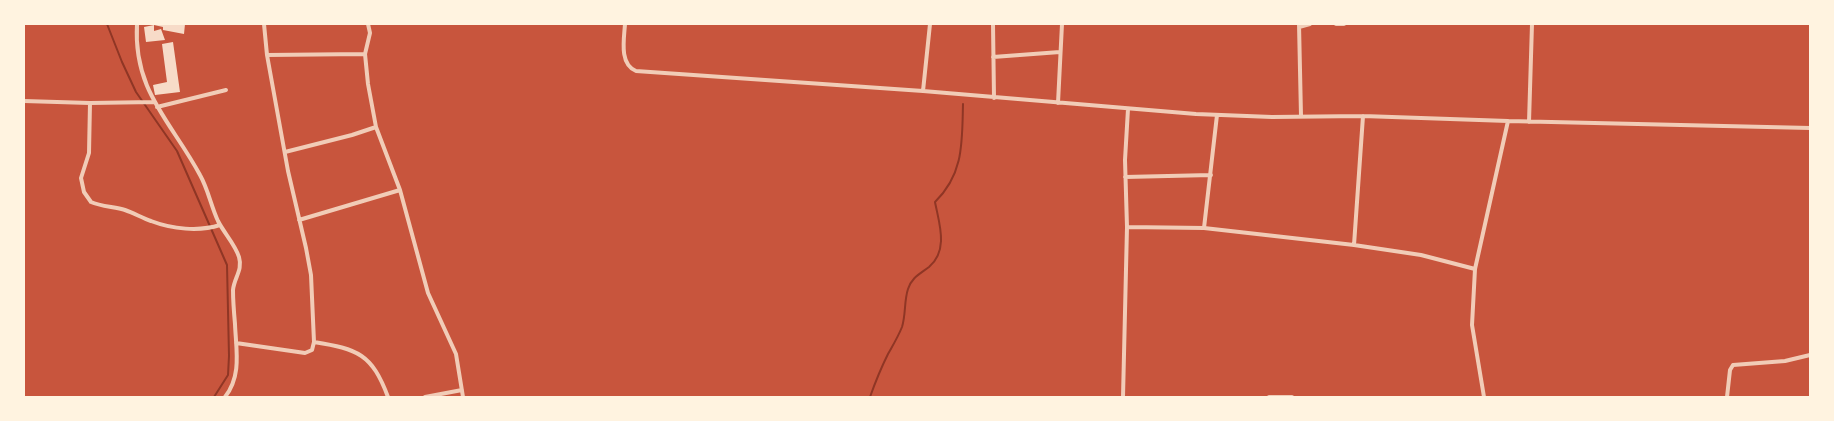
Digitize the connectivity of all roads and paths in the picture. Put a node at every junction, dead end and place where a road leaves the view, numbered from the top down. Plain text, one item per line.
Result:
1 (137, 24) edge
2 (264, 24) edge
3 (368, 24) edge
4 (626, 24) edge
5 (930, 24) edge
6 (993, 24) edge
7 (1062, 24) edge
8 (1310, 24) edge
9 (1336, 24) edge
10 (1344, 24) edge
11 (1532, 24) edge
12 (1299, 25) edge
13 (1060, 52) junction
14 (365, 54) junction
15 (267, 55) junction
16 (993, 57) junction
17 (226, 90) dead end
18 (923, 92) junction
19 (994, 98) junction
20 (24, 101) edge
21 (154, 102) junction
22 (90, 103) junction
23 (1058, 103) junction
24 (157, 107) junction
25 (1128, 109) junction
26 (1217, 115) junction
27 (1300, 116) junction
28 (1363, 116) junction
29 (1508, 121) junction
30 (1530, 122) junction
31 (376, 127) junction
32 (1810, 128) edge
33 (285, 152) junction
34 (1210, 175) junction
35 (1125, 176) junction
36 (400, 190) junction
37 (299, 220) junction
38 (219, 225) junction
39 (1127, 228) junction
40 (1204, 228) junction
41 (1354, 245) junction
42 (1474, 269) junction
43 (314, 342) junction
44 (236, 343) junction
45 (1810, 355) edge
46 (462, 390) junction
47 (225, 397) edge
48 (388, 397) edge
49 (425, 397) edge
50 (463, 397) edge
51 (1123, 397) edge
52 (1269, 397) edge
53 (1292, 397) edge
54 (1484, 397) edge
55 (1727, 397) edge

1 - 21 street
2 - 15 street
3 - 14 street
4 - 18 street
5 - 18 street
6 - 16 street
7 - 13 street
8 - 12 street
9 - 10 street
11 - 30 street
12 - 27 street
13 - 16 street
13 - 23 street
14 - 15 street
14 - 31 street
15 - 33 street
16 - 19 street
17 - 24 street
18 - 19 street
19 - 23 street
20 - 22 street
21 - 22 street
21 - 24 street
22 - 38 street
23 - 25 street
24 - 38 street
25 - 26 street
25 - 35 street
26 - 27 street
26 - 34 street
27 - 28 street
28 - 29 street
28 - 41 street
29 - 30 street
29 - 42 street
30 - 32 street
31 - 33 street
31 - 36 street
33 - 37 street
34 - 35 street
34 - 40 street
35 - 39 street
36 - 37 street
36 - 46 street
37 - 43 street
38 - 44 street
39 - 40 street
39 - 51 street
40 - 41 street
41 - 42 street
42 - 54 street
43 - 44 street
43 - 48 street
44 - 47 street
45 - 55 street
46 - 49 street
46 - 50 street
52 - 53 street

